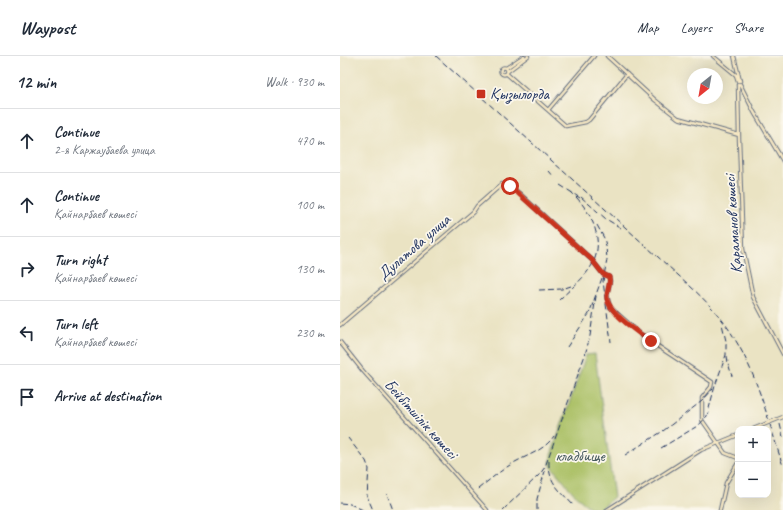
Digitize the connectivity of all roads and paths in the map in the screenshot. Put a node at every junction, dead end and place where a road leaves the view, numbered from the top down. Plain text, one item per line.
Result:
1 (524, 56) edge
2 (528, 56) edge
3 (594, 56) edge
4 (607, 56) edge
5 (713, 56) edge
6 (734, 56) edge
7 (507, 71) junction
8 (627, 74) junction
9 (737, 74) junction
10 (739, 82) junction
11 (548, 110) junction
12 (739, 136) junction
13 (783, 161) edge
14 (340, 325) edge
15 (340, 342) edge
16 (783, 354) edge
17 (783, 417) edge
18 (760, 426) edge
19 (735, 436) edge
20 (718, 443) junction
21 (735, 457) edge
22 (735, 468) edge
23 (487, 510) edge
24 (607, 510) edge
25 (720, 510) edge

1 - 7 street
2 - 7 street
3 - 11 street
4 - 8 street
5 - 9 street
6 - 9 street, Қараманов көшесі
7 - 11 street
8 - 11 street
8 - 12 street
9 - 10 street, Қараманов көшесі
10 - 12 street, Қараманов көшесі
10 - 13 street
12 - 16 street, Қараманов көшесі
14 - 20 street, Дулатова улица
15 - 23 street, Бейбітшілік көшесі
17 - 18 street, bridge
19 - 20 street
20 - 21 street
20 - 24 street
22 - 25 street

